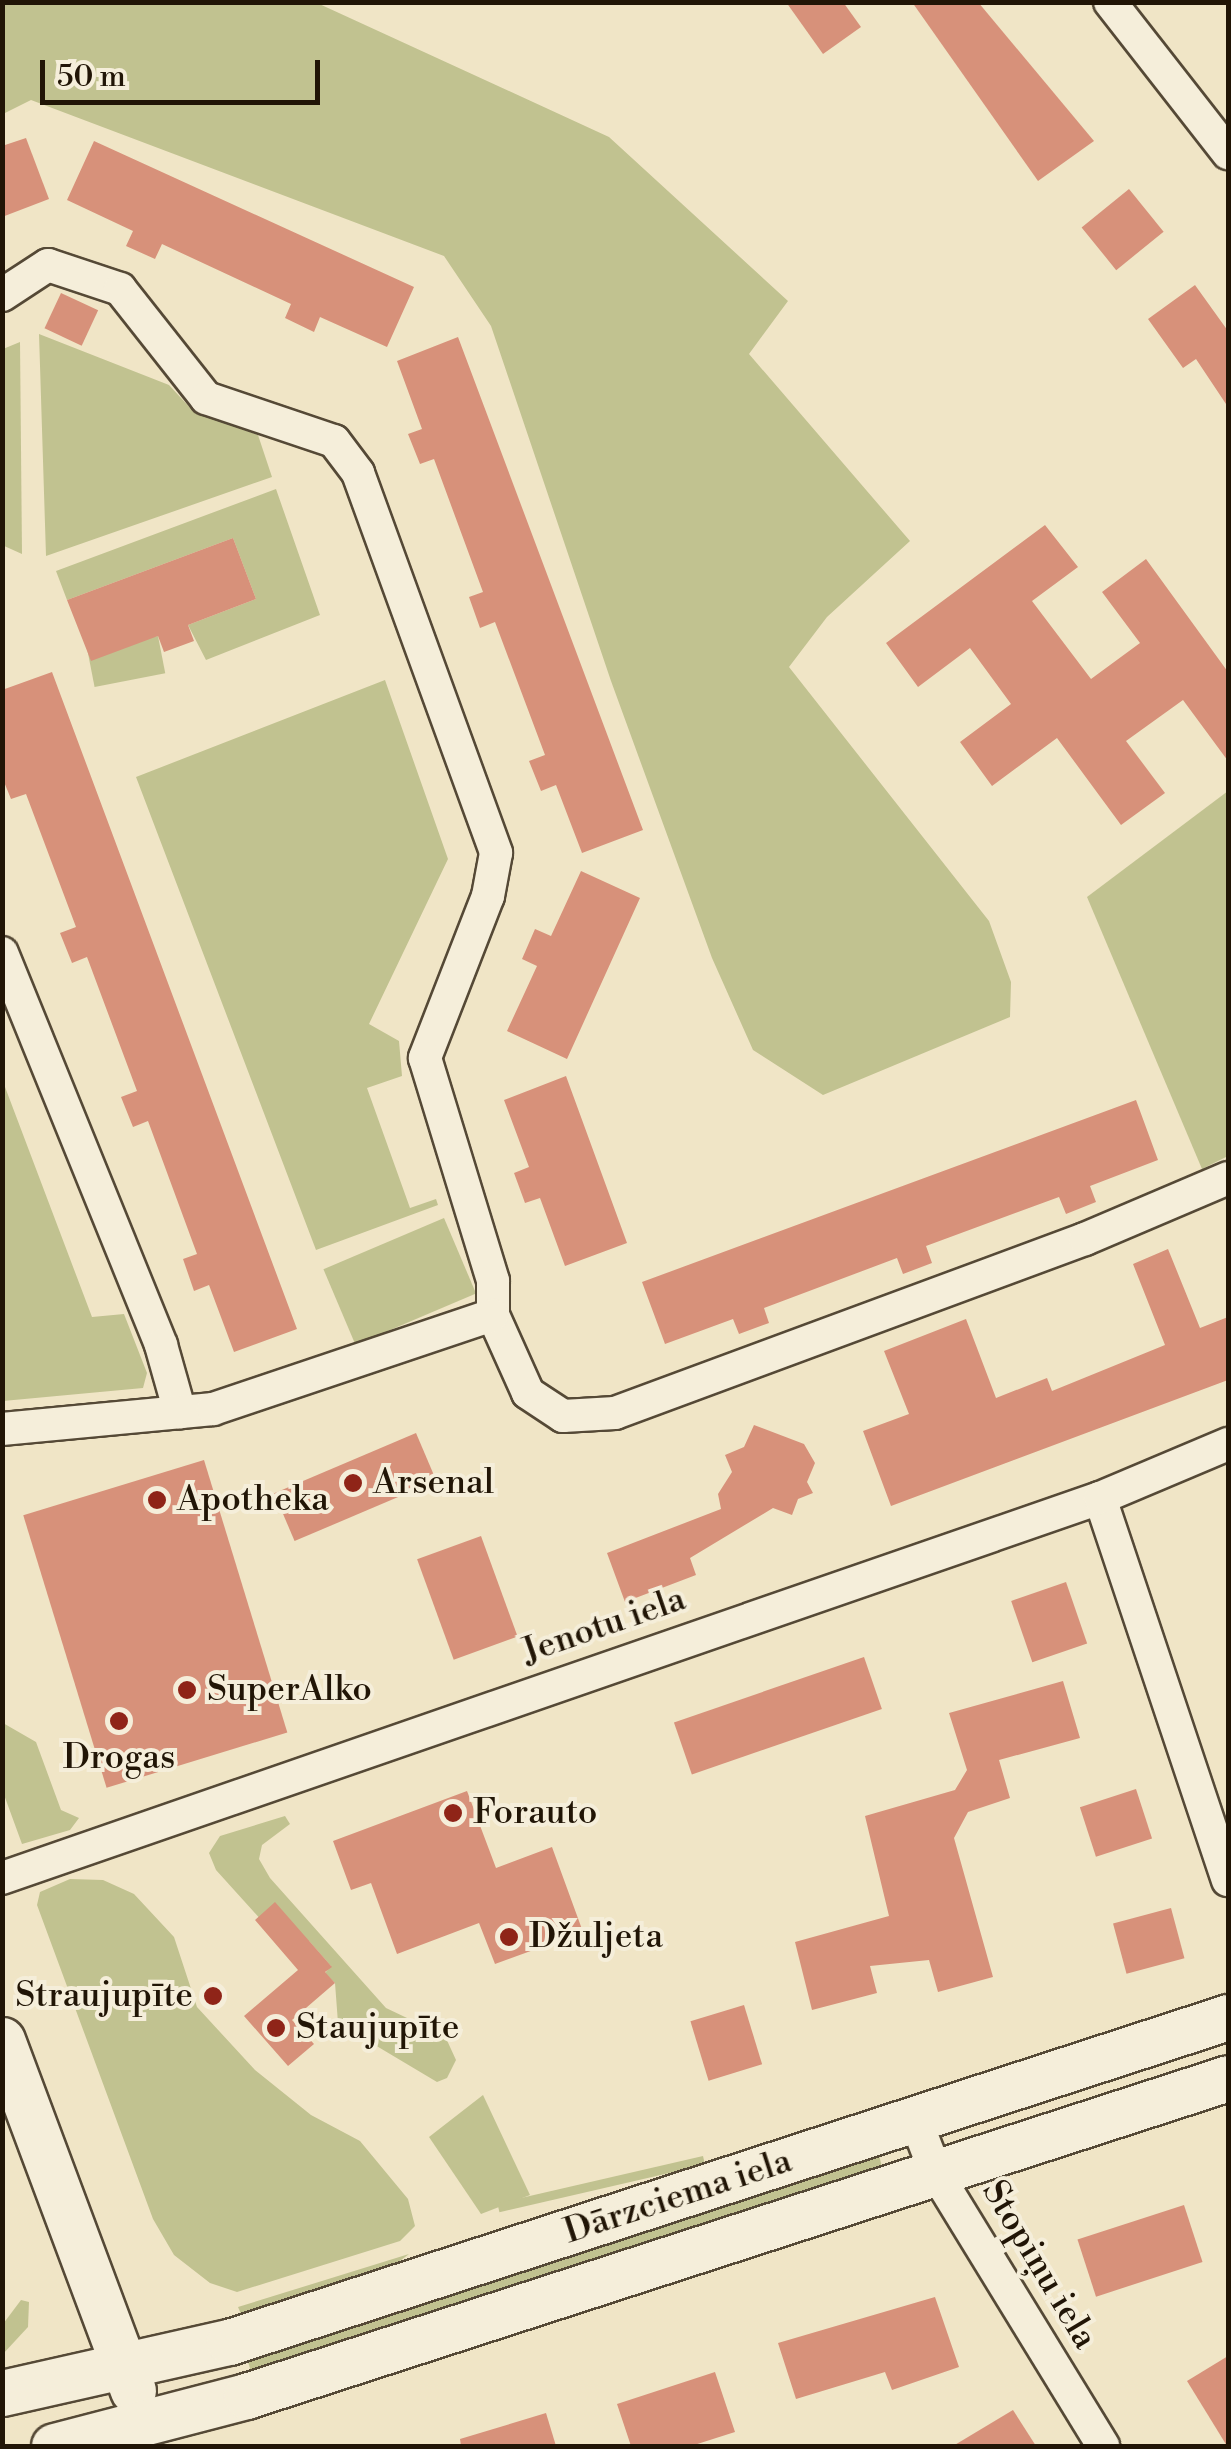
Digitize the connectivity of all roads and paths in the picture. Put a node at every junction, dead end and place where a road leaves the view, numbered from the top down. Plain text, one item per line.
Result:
1 (1110, 2) edge
2 (1228, 153) edge
3 (2, 294) edge
4 (2, 953) edge
5 (1228, 1178) edge
6 (494, 1314) junction
7 (180, 1412) junction
8 (2, 1429) edge
9 (1228, 1444) edge
10 (1100, 1498) junction
11 (2, 1878) edge
12 (1228, 1880) edge
13 (1228, 2017) edge
14 (2, 2040) edge
15 (1228, 2078) edge
16 (916, 2120) junction
17 (936, 2173) junction
18 (123, 2363) junction
19 (2, 2393) edge
20 (149, 2434) edge
21 (54, 2446) edge
22 (1103, 2446) edge

1 - 2 street
3 - 6 street
4 - 7 street
5 - 6 street
6 - 7 street
7 - 8 street
9 - 10 street, Jenotu iela
10 - 11 street, Jenotu iela
10 - 12 street
13 - 16 main road, Dārzciema iela
14 - 18 main road
15 - 17 main road, Dārzciema iela
16 - 17 street, Stopiņu iela
16 - 18 main road, Dārzciema iela
17 - 20 main road, Dārzciema iela
17 - 22 street, Stopiņu iela
18 - 19 main road, Dārzciema iela
18 - 20 main road
20 - 21 main road, Dārzciema iela

